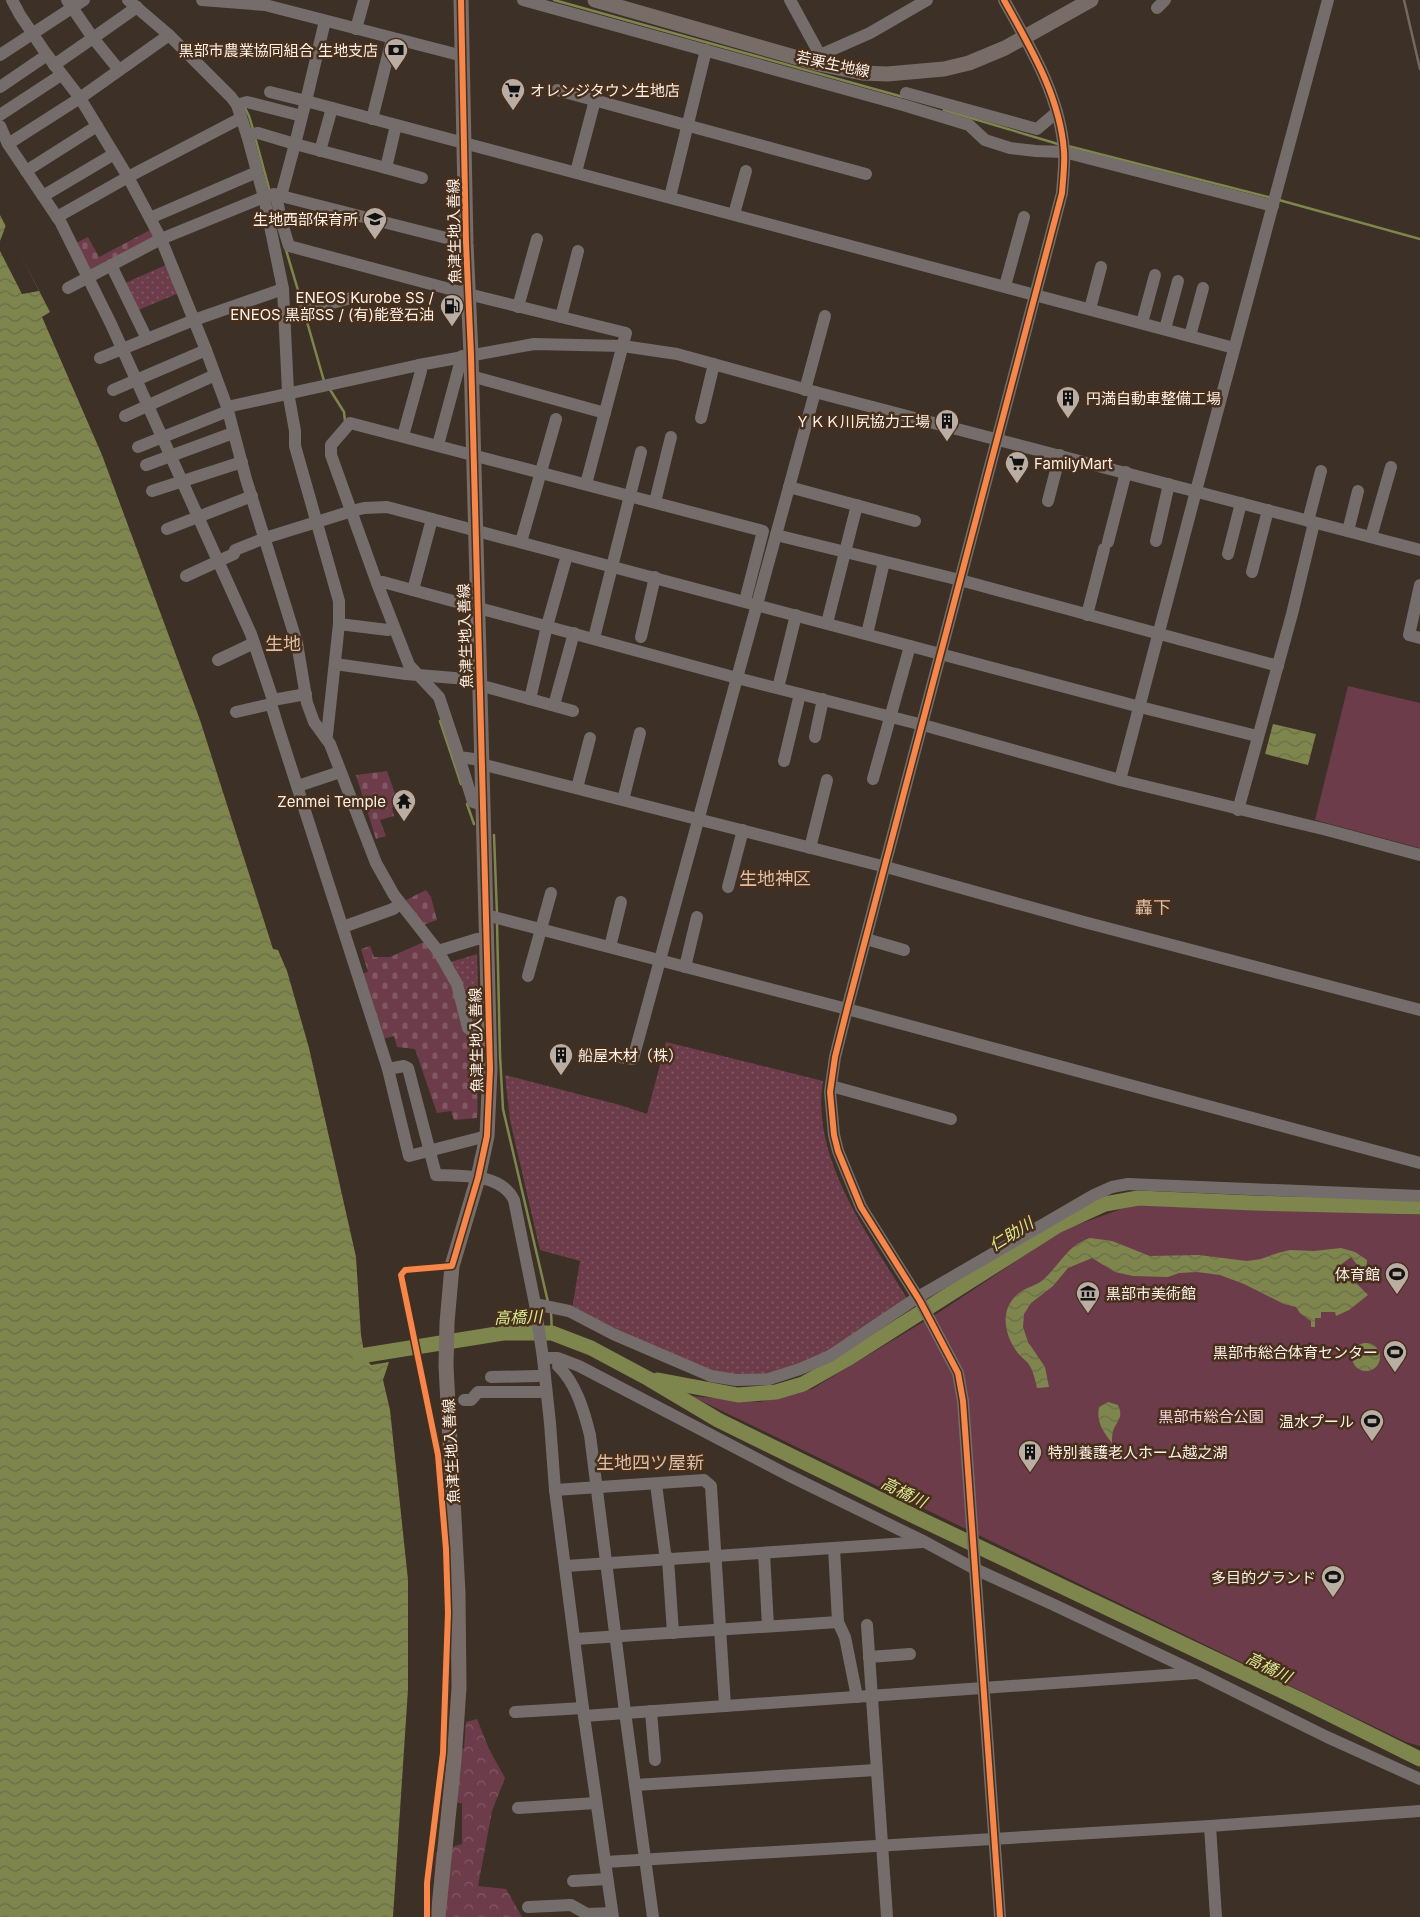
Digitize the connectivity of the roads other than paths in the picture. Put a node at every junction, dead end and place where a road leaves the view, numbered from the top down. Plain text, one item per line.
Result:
1 (12, 0) edge
2 (84, 0) edge
3 (202, 0) edge
4 (220, 0) edge
5 (364, 0) edge
6 (461, 0) edge
7 (524, 0) edge
8 (790, 0) edge
9 (927, 0) edge
10 (1004, 0) edge
11 (1092, 0) edge
12 (1328, 0) edge
13 (604, 1) edge
14 (70, 4) edge
15 (133, 4) edge
16 (326, 21) junction
17 (356, 29) junction
18 (32, 33) junction
19 (169, 35) junction
20 (1025, 37) junction
21 (93, 38) junction
22 (392, 38) junction
23 (706, 50) junction
24 (0, 55) edge
25 (462, 56) junction
26 (819, 60) junction
27 (54, 65) junction
28 (119, 70) junction
29 (910, 73) junction
30 (0, 87) edge
31 (557, 90) dead end
32 (270, 92) dead end
33 (80, 98) junction
34 (904, 99) junction
35 (595, 100) junction
36 (306, 101) junction
37 (237, 106) junction
38 (332, 108) junction
39 (1058, 112) junction
40 (0, 115) edge
41 (302, 116) junction
42 (241, 118) junction
43 (372, 119) junction
44 (396, 125) junction
45 (0, 126) edge
46 (97, 126) junction
47 (687, 126) junction
48 (247, 135) junction
49 (464, 143) junction
50 (8, 144) junction
51 (295, 144) junction
52 (320, 150) junction
53 (1064, 152) junction
54 (114, 154) junction
55 (386, 168) junction
56 (26, 171) junction
57 (746, 171) dead end
58 (257, 172) junction
59 (576, 172) junction
60 (866, 174) dead end
61 (128, 177) junction
62 (422, 178) dead end
63 (43, 196) junction
64 (274, 196) junction
65 (670, 197) junction
66 (1273, 206) junction
67 (734, 214) junction
68 (57, 217) junction
69 (1024, 217) dead end
70 (150, 218) junction
71 (275, 221) junction
72 (161, 239) junction
73 (537, 239) dead end
74 (466, 243) junction
75 (578, 250) dead end
76 (111, 265) junction
77 (1101, 267) dead end
78 (1155, 275) dead end
79 (88, 276) junction
80 (1178, 281) dead end
81 (1006, 286) junction
82 (68, 288) dead end
83 (1203, 288) dead end
84 (282, 289) junction
85 (468, 294) junction
86 (1036, 294) junction
87 (355, 297) dead end
88 (518, 307) junction
89 (1090, 309) junction
90 (283, 316) junction
91 (825, 316) dead end
92 (561, 317) junction
93 (194, 320) junction
94 (1142, 323) junction
95 (1165, 329) junction
96 (1190, 336) junction
97 (147, 339) junction
98 (623, 346) junction
99 (1234, 348) junction
100 (123, 349) junction
101 (206, 350) junction
102 (466, 356) junction
103 (100, 358) dead end
104 (714, 364) junction
105 (419, 365) junction
106 (215, 375) junction
107 (471, 376) junction
108 (137, 380) junction
109 (114, 390) dead end
110 (810, 391) junction
111 (288, 392) junction
112 (148, 405) junction
113 (227, 409) junction
114 (605, 414) junction
115 (125, 416) dead end
116 (701, 418) dead end
117 (556, 419) dead end
118 (233, 433) junction
119 (403, 436) junction
120 (671, 437) dead end
121 (162, 438) junction
122 (998, 439) junction
123 (438, 445) junction
124 (138, 447) dead end
125 (641, 452) dead end
126 (474, 454) junction
127 (1060, 456) junction
128 (171, 457) junction
129 (242, 462) junction
130 (146, 465) dead end
131 (1391, 467) dead end
132 (1321, 471) dead end
133 (1126, 472) junction
134 (540, 474) junction
135 (183, 480) junction
136 (586, 484) junction
137 (1169, 484) junction
138 (789, 487) junction
139 (152, 491) dead end
140 (1196, 491) junction
141 (1358, 491) dead end
142 (252, 496) junction
143 (631, 496) junction
144 (1048, 501) dead end
145 (654, 502) junction
146 (1241, 503) junction
147 (857, 505) junction
148 (1268, 510) junction
149 (352, 511) junction
150 (198, 516) junction
151 (432, 519) junction
152 (915, 521) dead end
153 (317, 522) junction
154 (1311, 522) junction
155 (167, 529) dead end
156 (475, 530) junction
157 (1348, 532) junction
158 (776, 535) junction
159 (1371, 537) junction
160 (265, 538) junction
161 (1156, 541) dead end
162 (521, 542) junction
163 (1420, 550) edge
164 (1228, 554) dead end
165 (567, 555) junction
166 (844, 556) junction
167 (220, 562) junction
168 (613, 566) junction
169 (883, 566) junction
170 (1252, 572) dead end
171 (186, 576) dead end
172 (655, 577) junction
173 (960, 580) junction
174 (377, 583) junction
175 (1420, 585) edge
176 (412, 590) junction
177 (751, 602) junction
178 (477, 607) junction
179 (796, 615) junction
180 (1088, 615) junction
181 (827, 623) junction
182 (339, 624) junction
183 (547, 626) junction
184 (388, 630) dead end
185 (574, 632) junction
186 (867, 634) junction
187 (1158, 634) junction
188 (641, 637) dead end
189 (594, 638) junction
190 (1420, 638) edge
191 (254, 643) junction
192 (910, 646) junction
193 (941, 654) junction
194 (218, 660) dead end
195 (335, 664) junction
196 (1278, 666) junction
197 (417, 674) junction
198 (737, 678) junction
199 (479, 683) junction
200 (778, 688) junction
201 (306, 694) junction
202 (800, 694) junction
203 (530, 699) junction
204 (823, 700) junction
205 (272, 702) junction
206 (554, 705) junction
207 (1140, 707) junction
208 (573, 711) dead end
209 (236, 712) dead end
210 (890, 716) junction
211 (923, 725) junction
212 (640, 733) dead end
213 (815, 736) dead end
214 (1257, 736) junction
215 (325, 737) junction
216 (590, 738) dead end
217 (459, 757) junction
218 (784, 761) dead end
219 (481, 762) junction
220 (340, 772) junction
221 (874, 779) dead end
222 (828, 780) dead end
223 (1120, 780) junction
224 (298, 786) junction
225 (577, 788) junction
226 (623, 800) junction
227 (483, 805) junction
228 (1238, 810) junction
229 (698, 819) junction
230 (743, 830) junction
231 (810, 848) junction
232 (1420, 856) edge
233 (886, 868) junction
234 (728, 887) dead end
235 (551, 893) dead end
236 (621, 902) dead end
237 (400, 904) junction
238 (486, 915) junction
239 (698, 917) dead end
240 (344, 927) junction
241 (541, 929) junction
242 (487, 939) junction
243 (866, 939) junction
244 (610, 947) junction
245 (904, 950) dead end
246 (438, 951) junction
247 (660, 960) junction
248 (685, 966) junction
249 (528, 976) dead end
250 (847, 1009) junction
251 (1420, 1010) edge
252 (489, 1040) junction
253 (620, 1057) dead end
254 (388, 1069) junction
255 (831, 1086) junction
256 (951, 1119) dead end
257 (487, 1136) junction
258 (430, 1151) junction
259 (1420, 1163) edge
260 (478, 1178) junction
261 (1420, 1196) edge
262 (919, 1299) junction
263 (535, 1308) junction
264 (539, 1359) junction
265 (558, 1366) dead end
266 (538, 1376) junction
267 (491, 1377) dead end
268 (540, 1392) junction
269 (464, 1400) dead end
270 (552, 1461) junction
271 (656, 1484) junction
272 (596, 1487) junction
273 (555, 1490) junction
274 (925, 1542) junction
275 (834, 1548) junction
276 (764, 1553) junction
277 (715, 1556) junction
278 (668, 1559) junction
279 (607, 1564) junction
280 (566, 1566) junction
281 (975, 1569) junction
282 (838, 1622) junction
283 (867, 1625) dead end
284 (768, 1626) junction
285 (721, 1629) junction
286 (673, 1632) junction
287 (615, 1636) junction
288 (575, 1639) junction
289 (910, 1654) dead end
290 (868, 1657) junction
291 (1198, 1673) junction
292 (983, 1688) junction
293 (871, 1696) junction
294 (857, 1697) junction
295 (725, 1706) junction
296 (651, 1711) junction
297 (515, 1712) dead end
298 (584, 1712) junction
299 (625, 1712) junction
300 (655, 1760) dead end
301 (876, 1770) junction
302 (1420, 1779) edge
303 (635, 1784) junction
304 (596, 1803) junction
305 (518, 1808) dead end
306 (1420, 1811) edge
307 (1210, 1826) junction
308 (994, 1839) junction
309 (881, 1846) junction
310 (646, 1860) junction
311 (605, 1862) junction
312 (607, 1879) junction
313 (574, 1881) dead end
314 (528, 1907) dead end
315 (612, 1915) edge
316 (438, 1917) edge
317 (653, 1917) edge
318 (887, 1917) edge
319 (1000, 1917) edge
320 (1216, 1917) edge

1 - 18 street
2 - 14 street
3 - 4 street
4 - 16 street
5 - 17 street
6 - 25 main road, 魚津生地入善線
7 - 23 street
8 - 26 street
9 - 26 street
10 - 20 street
11 - 20 main road, 若栗生地線
12 - 66 street
13 - 26 main road, 若栗生地線
14 - 18 street
14 - 21 street
15 - 19 street
15 - 21 street
16 - 17 street
16 - 36 street
17 - 22 street
18 - 24 street
18 - 27 street
19 - 28 street
19 - 37 street
20 - 29 main road, 若栗生地線
20 - 39 street
21 - 27 street
21 - 28 street
22 - 25 street
22 - 43 street
23 - 34 street
23 - 47 street
25 - 49 main road, 魚津生地入善線
26 - 29 main road, 若栗生地線
27 - 30 street
27 - 33 street
27 - 40 street
28 - 33 street
29 - 34 street
31 - 35 street
32 - 36 street
33 - 46 street
33 - 50 street
34 - 39 street
34 - 53 street
35 - 47 street
35 - 59 street
36 - 38 street
36 - 41 street
37 - 41 street
37 - 42 street
38 - 43 street
38 - 52 street
39 - 53 street
41 - 51 street
42 - 48 street
42 - 61 street
43 - 44 street
44 - 49 street
44 - 55 street
45 - 50 street
46 - 54 street
46 - 56 street
47 - 60 street
47 - 65 street
48 - 51 street
48 - 58 street
49 - 59 street
49 - 74 main road, 魚津生地入善線
50 - 56 street
51 - 52 street
51 - 64 street
52 - 55 street
53 - 66 street
53 - 86 street
54 - 61 street
54 - 63 street
55 - 62 street
56 - 63 street
57 - 67 street
58 - 64 street
58 - 70 street
59 - 65 street
61 - 68 street
61 - 70 street
63 - 68 street
64 - 71 street
64 - 72 street
64 - 74 street
65 - 67 street
66 - 99 street
67 - 81 street
68 - 79 street
69 - 81 street
70 - 72 street
71 - 84 street
71 - 85 street
72 - 76 street
72 - 93 street
73 - 88 street
74 - 85 main road, 魚津生地入善線
75 - 92 street
76 - 79 street
76 - 97 street
77 - 89 street
78 - 94 street
79 - 82 street
79 - 100 street
80 - 95 street
81 - 86 street
83 - 96 street
84 - 90 street
84 - 93 street
85 - 88 street
85 - 102 main road, 魚津生地入善線
86 - 89 street
86 - 122 street
87 - 90 street
88 - 92 street
89 - 94 street
90 - 111 street
91 - 110 street
92 - 98 street
93 - 97 street
93 - 101 street
94 - 95 street
95 - 96 street
96 - 99 street
97 - 100 street
98 - 102 street
98 - 104 street
98 - 114 street
99 - 140 street
100 - 103 street
100 - 108 street
101 - 106 street
101 - 108 street
102 - 105 street
102 - 107 main road, 魚津生地入善線
102 - 123 street
104 - 110 street
104 - 116 street
105 - 111 street
105 - 119 street
106 - 112 street
106 - 113 street
107 - 114 street
107 - 126 main road, 魚津生地入善線
108 - 109 street
108 - 112 street
110 - 122 street
110 - 138 street
111 - 113 street
111 - 153 street
112 - 115 street
112 - 121 street
113 - 118 street
113 - 121 street
114 - 136 street
117 - 134 street
118 - 128 street
118 - 129 street
119 - 123 street
119 - 149 street
120 - 145 street
121 - 124 street
121 - 128 street
122 - 127 street
122 - 173 street
123 - 126 street
125 - 143 street
126 - 134 street
126 - 156 main road, 魚津生地入善線
127 - 133 street
127 - 144 street
128 - 130 street
128 - 135 street
129 - 135 street
129 - 142 street
131 - 159 street
132 - 154 street
133 - 137 street
133 - 180 street
134 - 136 street
134 - 162 street
135 - 139 street
135 - 150 street
136 - 143 street
137 - 140 street
137 - 161 street
138 - 147 street
138 - 158 street
140 - 146 street
140 - 187 street
141 - 157 street
142 - 150 street
142 - 160 street
143 - 145 street
143 - 168 street
145 - 177 street
146 - 148 street
146 - 164 street
147 - 152 street
147 - 166 street
148 - 154 street
148 - 170 street
149 - 151 street
149 - 153 street
149 - 174 street
150 - 155 street
150 - 167 street
151 - 156 street
151 - 176 street
153 - 160 street
153 - 182 street
154 - 157 street
154 - 196 street
156 - 162 street
156 - 178 main road, 魚津生地入善線
157 - 159 street
158 - 166 street
158 - 177 street
159 - 163 street
160 - 167 street
160 - 201 street
162 - 165 street
165 - 168 street
165 - 183 street
166 - 169 street
166 - 181 street
167 - 171 street
167 - 191 street
168 - 172 street
168 - 189 street
169 - 173 street
169 - 186 street
172 - 177 street
172 - 188 street
173 - 180 street
173 - 193 street
174 - 176 street
174 - 197 street
175 - 190 street
176 - 178 street
177 - 179 street
177 - 198 street
178 - 183 street
178 - 199 main road, 魚津生地入善線
179 - 181 street
179 - 200 street
180 - 187 street
181 - 186 street
182 - 184 street
182 - 195 street
183 - 185 street
183 - 203 street
185 - 189 street
185 - 206 street
186 - 192 street
187 - 196 street
187 - 207 street
189 - 198 street
191 - 194 street
191 - 205 street
192 - 193 street
192 - 210 street
193 - 207 street
193 - 211 street
195 - 197 street
195 - 215 street
196 - 214 street
197 - 199 street
197 - 217 street
198 - 200 street
198 - 229 street
199 - 203 street
199 - 219 main road, 魚津生地入善線
200 - 202 street
201 - 205 street
201 - 215 street
202 - 204 street
202 - 218 street
203 - 206 street
204 - 210 street
204 - 213 street
205 - 209 street
205 - 224 street
206 - 208 street
207 - 214 street
207 - 223 street
210 - 211 street
210 - 221 street
211 - 223 street
211 - 233 street
212 - 226 street
214 - 228 street
215 - 220 street
216 - 225 street
217 - 219 street
217 - 227 street
219 - 225 street
219 - 227 main road, 魚津生地入善線
220 - 224 street
220 - 237 street
222 - 231 street
223 - 228 street
224 - 240 street
225 - 226 street
226 - 229 street
227 - 238 main road, 魚津生地入善線
228 - 232 street
229 - 230 street
229 - 247 street
230 - 231 street
230 - 234 street
231 - 233 street
233 - 243 street
233 - 251 street
235 - 241 street
236 - 244 street
237 - 240 street
237 - 246 street
238 - 241 street
238 - 242 main road, 魚津生地入善線
239 - 248 street
240 - 254 street
241 - 244 street
241 - 249 street
242 - 246 street
242 - 252 main road, 魚津生地入善線
243 - 245 street
243 - 250 street
244 - 247 street
246 - 252 street
247 - 248 street
247 - 253 street
248 - 250 street
250 - 255 street
250 - 259 street
252 - 257 main road, 魚津生地入善線
254 - 258 street
254 - 258 street
255 - 256 street
255 - 262 street
257 - 258 street
257 - 260 main road, 魚津生地入善線
258 - 260 street
260 - 263 street
260 - 316 main road, 魚津生地入善線
261 - 262 street
262 - 263 street
262 - 281 street
263 - 264 street
264 - 266 street
264 - 270 street
264 - 274 street
265 - 272 street
266 - 267 street
266 - 268 street
268 - 269 street
268 - 270 street
270 - 273 street
271 - 272 street
271 - 277 street
271 - 278 street
272 - 273 street
272 - 279 street
273 - 280 street
274 - 275 street
274 - 281 street
275 - 276 street
275 - 282 street
276 - 277 street
276 - 284 street
277 - 278 street
277 - 285 street
278 - 279 street
278 - 286 street
279 - 280 street
279 - 287 street
280 - 288 street
281 - 291 street
281 - 292 street
282 - 284 street
282 - 294 street
283 - 290 street
284 - 285 street
285 - 286 street
285 - 295 street
286 - 287 street
287 - 288 street
287 - 299 street
288 - 298 street
289 - 290 street
290 - 293 street
291 - 292 street
291 - 302 street
292 - 293 street
292 - 308 street
293 - 294 street
293 - 301 street
294 - 295 street
295 - 296 street
296 - 299 street
296 - 300 street
297 - 298 street
298 - 299 street
298 - 304 street
299 - 303 street
301 - 303 street
301 - 309 street
303 - 310 street
304 - 305 street
304 - 311 street
306 - 307 street
307 - 308 street
307 - 320 street
308 - 309 street
308 - 319 street
309 - 310 street
309 - 318 street
310 - 311 street
310 - 317 street
311 - 312 street
312 - 313 street
312 - 315 street
314 - 315 street

